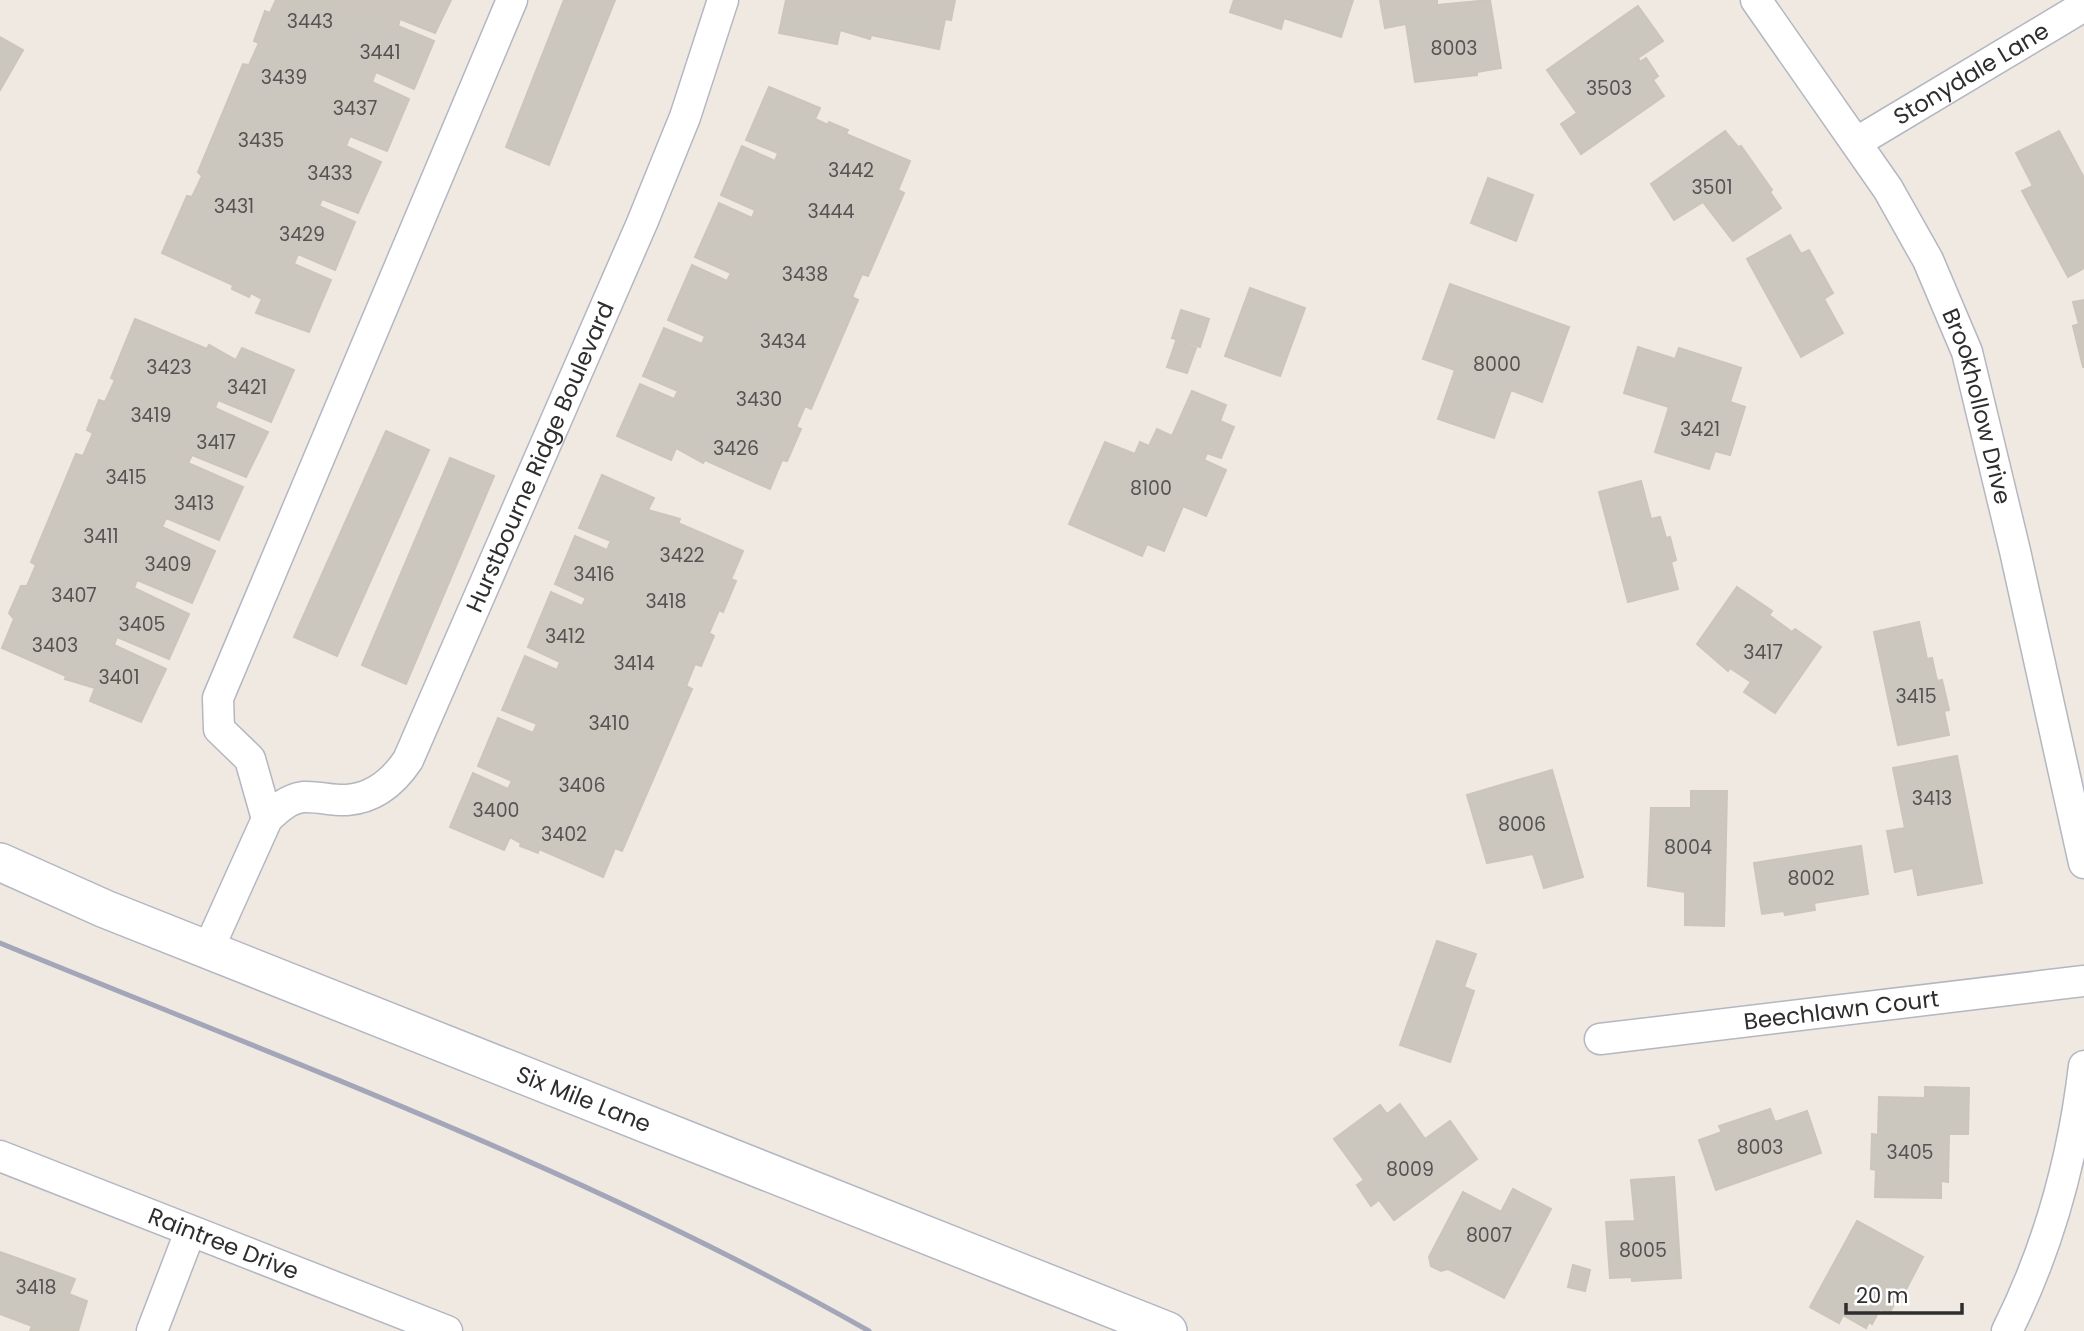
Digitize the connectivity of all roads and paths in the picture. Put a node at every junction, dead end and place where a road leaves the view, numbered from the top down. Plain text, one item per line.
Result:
1 (512, 0) edge
2 (723, 0) edge
3 (1756, 0) edge
4 (2084, 6) edge
5 (1857, 142) junction
6 (267, 819) junction
7 (0, 862) edge
8 (2084, 863) edge
9 (208, 950) junction
10 (2084, 981) edge
11 (1600, 1040) dead end
12 (2084, 1066) edge
13 (0, 1156) edge
14 (190, 1233) junction
15 (152, 1331) edge
16 (447, 1331) edge
17 (1168, 1331) edge
18 (2007, 1331) edge

1 - 6 street
2 - 6 street, Hurstbourne Ridge Boulevard
3 - 5 street, Brookhollow Drive
4 - 5 street, Stonydale Lane
5 - 8 street, Brookhollow Drive
6 - 9 street
7 - 9 street, Six Mile Lane
9 - 17 street, Six Mile Lane
10 - 11 street, Beechlawn Court
12 - 18 street
13 - 14 street, Raintree Drive
14 - 15 street
14 - 16 street, Raintree Drive

